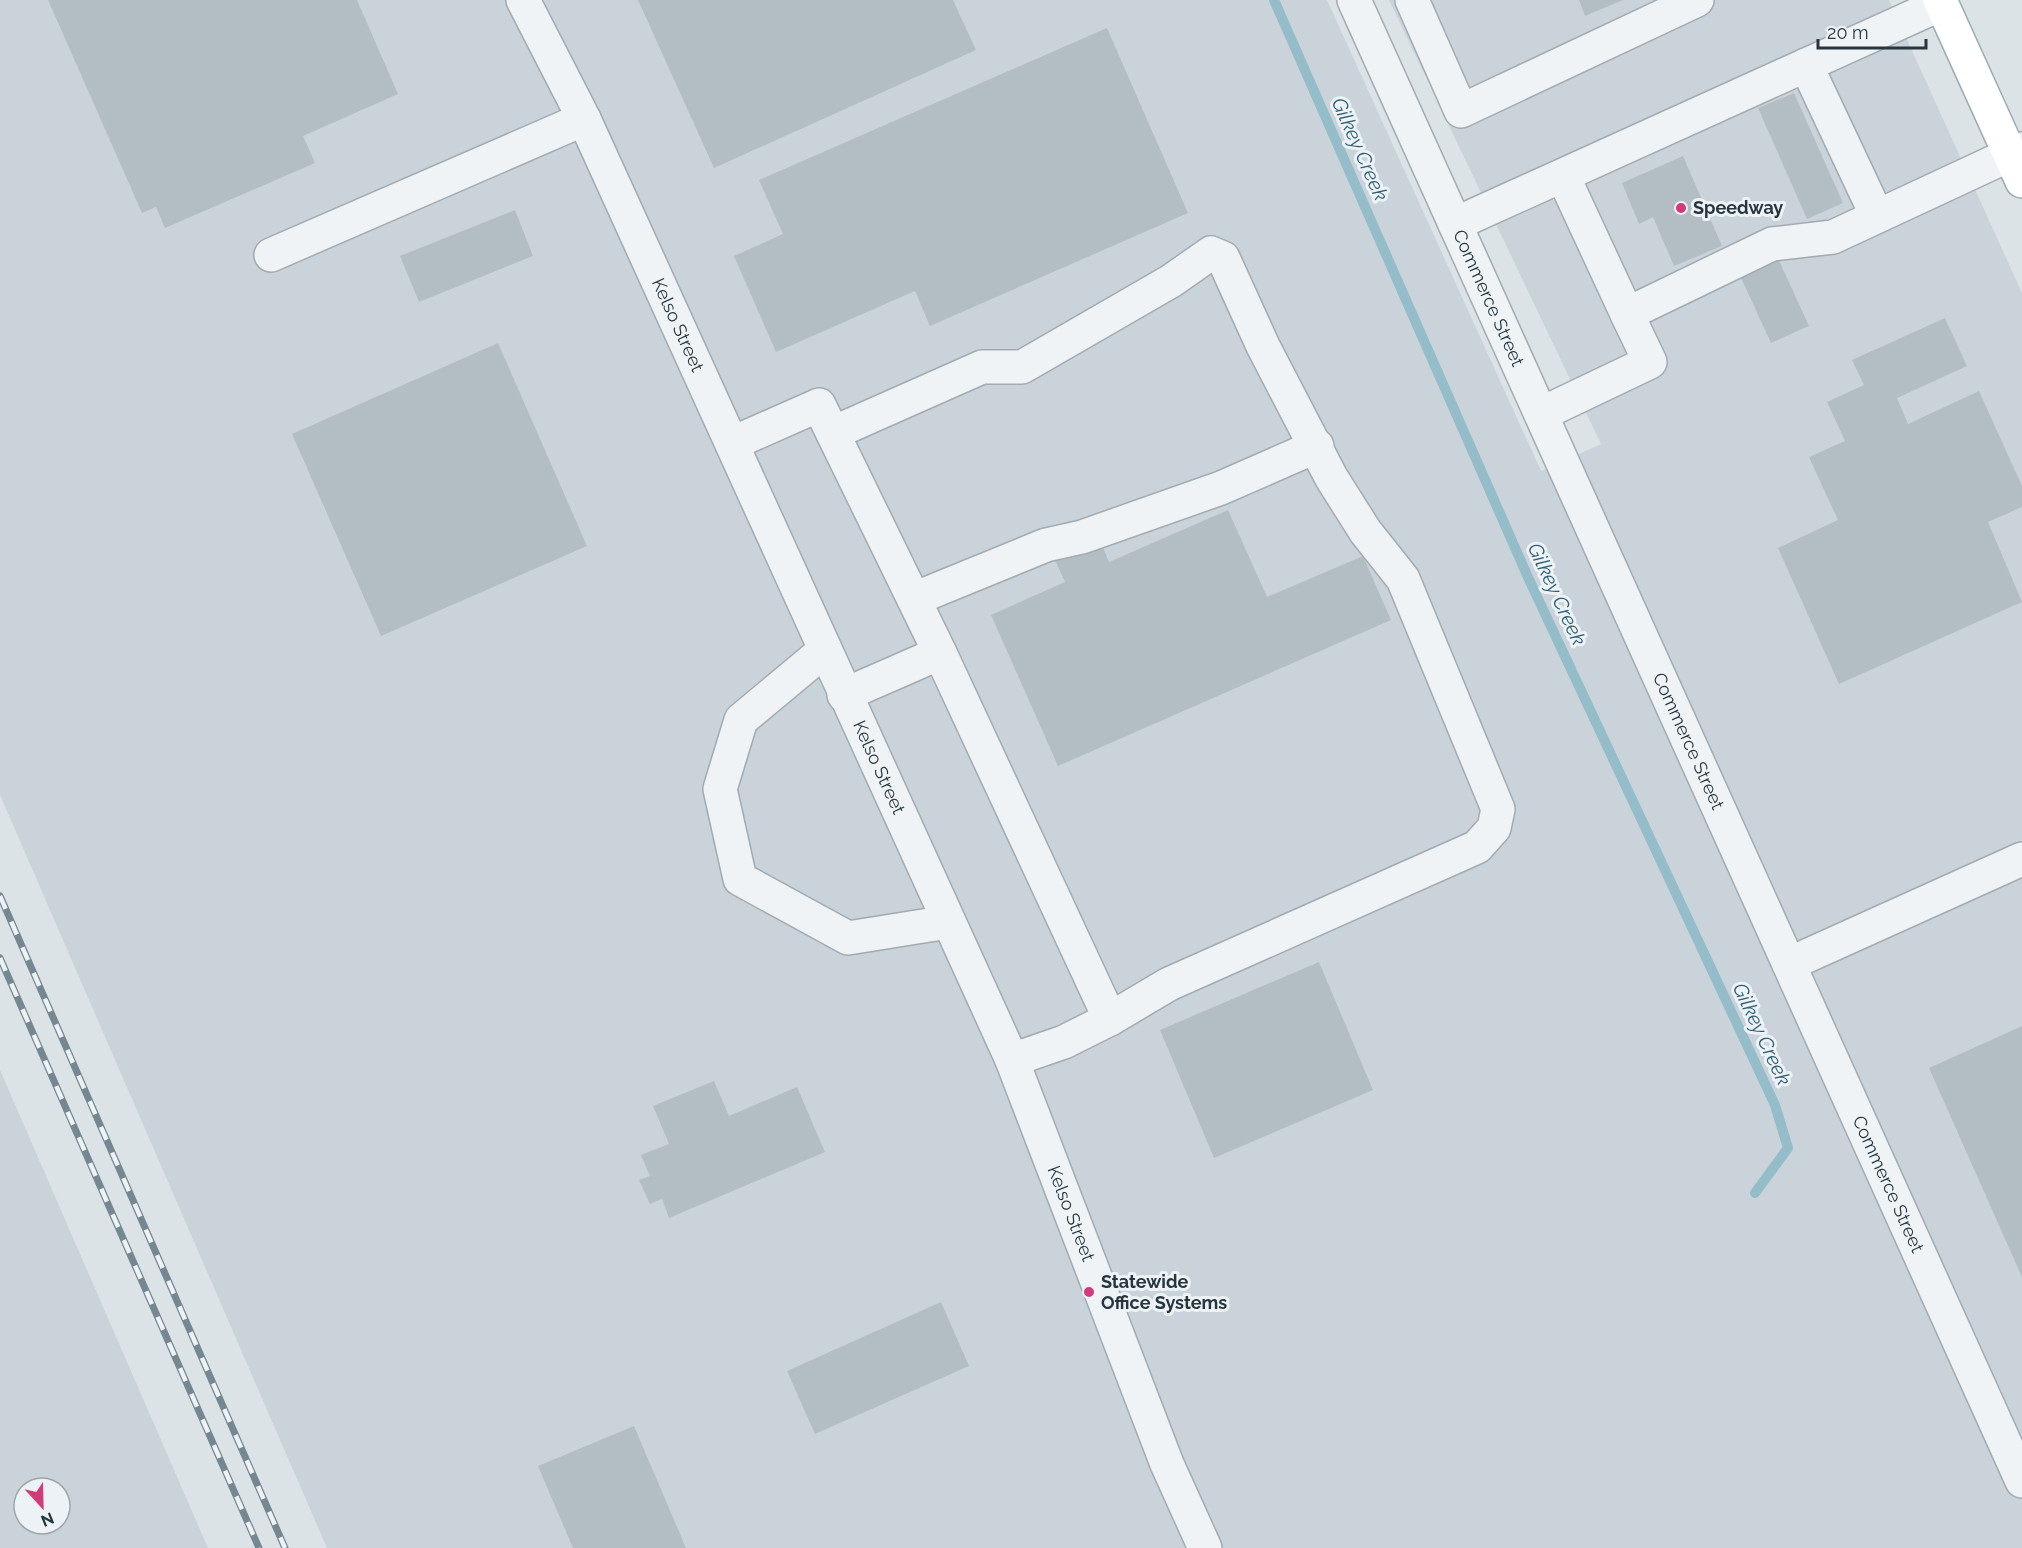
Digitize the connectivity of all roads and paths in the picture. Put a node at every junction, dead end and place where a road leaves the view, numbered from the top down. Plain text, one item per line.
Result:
1 (523, 0) edge
2 (1354, 0) edge
3 (1412, 0) edge
4 (1697, 0) edge
5 (1940, 2) edge
6 (1806, 65) junction
7 (584, 119) junction
8 (2018, 161) edge
9 (1563, 176) junction
10 (1876, 216) junction
11 (1455, 225) junction
12 (272, 255) dead end
13 (1627, 314) junction
14 (1541, 414) junction
15 (833, 433) junction
16 (733, 443) junction
17 (1317, 446) junction
18 (914, 599) junction
19 (825, 650) junction
20 (940, 653) junction
21 (844, 695) junction
22 (2022, 859) edge
23 (948, 922) junction
24 (1789, 964) junction
25 (1110, 1019) junction
26 (1012, 1060) junction
27 (2022, 1481) edge
28 (1204, 1548) edge

1 - 7 street, Kelso Street
2 - 11 street, Commerce Street
3 - 4 street
5 - 6 street
5 - 8 main road
6 - 9 street
6 - 10 street
7 - 12 street
7 - 16 street, Kelso Street
8 - 10 street
9 - 11 street
9 - 13 street
10 - 13 street
11 - 14 street, Commerce Street
13 - 14 street
14 - 24 street, Commerce Street
15 - 16 street
15 - 17 street
15 - 18 street
16 - 19 street, Kelso Street
17 - 18 street
17 - 25 street
18 - 20 street
19 - 21 street, Kelso Street
19 - 23 street
20 - 21 street
20 - 25 street
21 - 23 street, Kelso Street
22 - 24 street
23 - 26 street, Kelso Street
24 - 27 street, Commerce Street
25 - 26 street
26 - 28 street, Kelso Street

